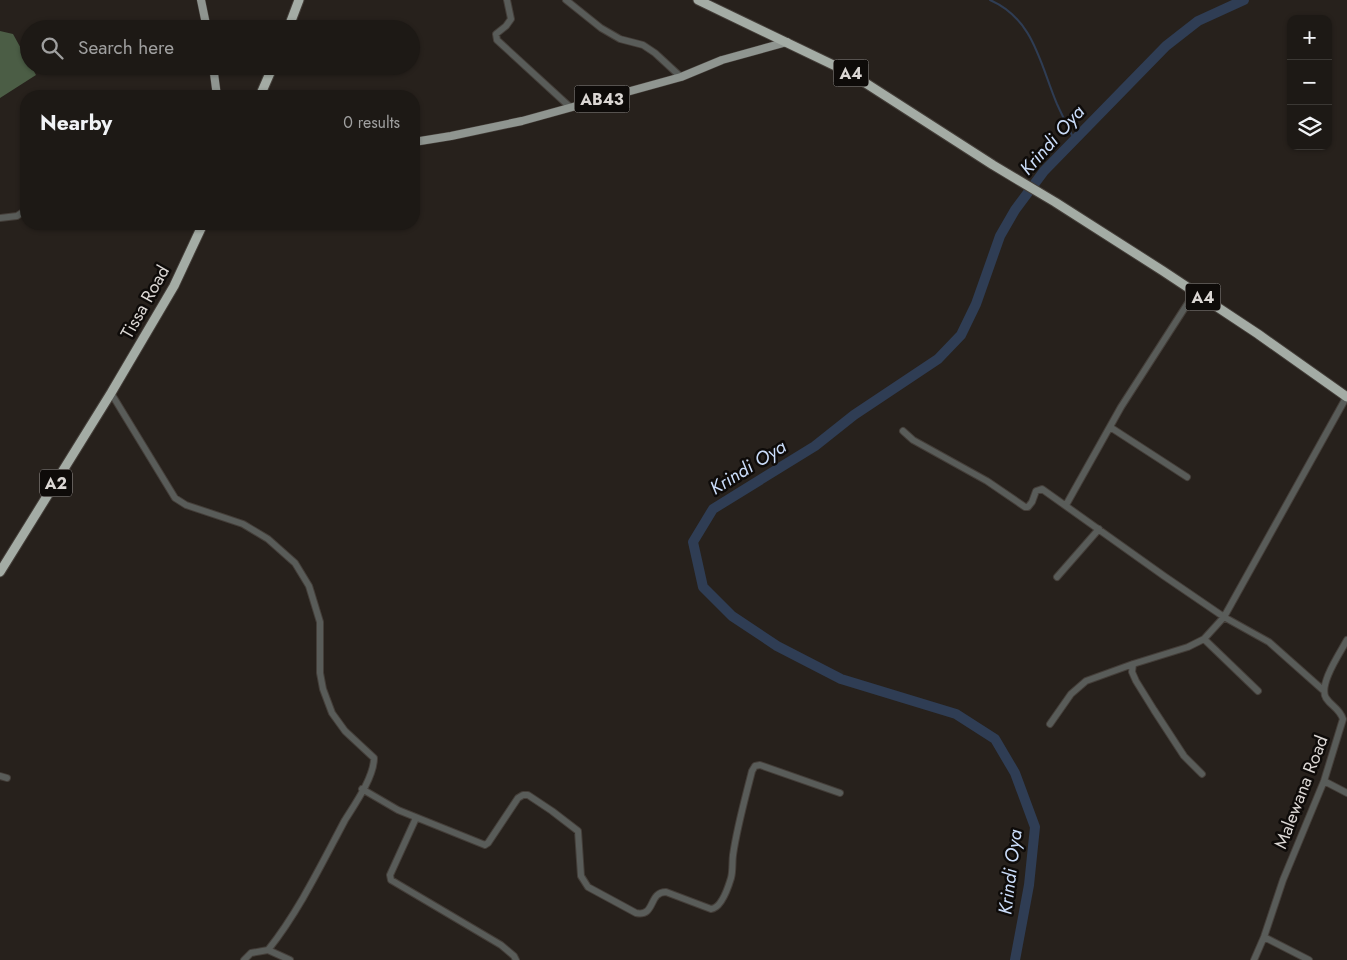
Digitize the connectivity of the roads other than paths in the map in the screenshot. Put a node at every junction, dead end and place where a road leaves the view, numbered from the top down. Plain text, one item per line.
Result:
1 (201, 0) edge
2 (299, 0) edge
3 (507, 0) edge
4 (698, 0) edge
5 (570, 1) edge
6 (205, 20) edge
7 (291, 20) edge
8 (787, 42) junction
9 (214, 75) edge
10 (269, 75) edge
11 (681, 77) junction
12 (216, 90) edge
13 (263, 90) edge
14 (570, 107) junction
15 (420, 141) edge
16 (20, 214) edge
17 (0, 218) edge
18 (199, 230) edge
19 (1194, 292) junction
20 (111, 393) junction
21 (1347, 396) edge
22 (1110, 428) junction
23 (904, 432) dead end
24 (1187, 477) dead end
25 (1066, 505) junction
26 (1099, 529) junction
27 (0, 572) edge
28 (1057, 577) dead end
29 (1224, 617) junction
30 (1204, 639) junction
31 (1347, 640) edge
32 (1133, 664) junction
33 (1323, 690) junction
34 (1258, 691) dead end
35 (1050, 724) dead end
36 (1202, 774) dead end
37 (1324, 781) junction
38 (362, 790) junction
39 (840, 793) dead end
40 (1347, 793) edge
41 (416, 818) junction
42 (1264, 938) junction
43 (268, 950) junction
44 (244, 960) edge
45 (290, 960) edge
46 (516, 960) edge
47 (1254, 960) edge
48 (1309, 960) edge

1 - 6 main road
2 - 7 highway
3 - 14 street
4 - 8 highway, A4
5 - 11 street
8 - 11 main road, AB43
8 - 19 highway, A4
9 - 12 main road
10 - 13 highway
11 - 14 main road, AB43
14 - 15 main road, AB43
16 - 17 street
18 - 20 highway, Tissa Road / A2
19 - 21 highway, A4
19 - 22 street
20 - 27 highway, A2
20 - 38 street
21 - 29 street
22 - 24 street
22 - 25 street
23 - 25 street
25 - 26 street
26 - 28 street
26 - 29 street
29 - 30 street
29 - 33 street
30 - 32 street
30 - 34 street
31 - 33 street
32 - 35 street
32 - 36 street
33 - 37 street, Malewana Road
37 - 40 street
37 - 42 street, Malewana Road
38 - 41 street
38 - 43 street
39 - 41 street
41 - 46 street
42 - 47 street, Malewana Road
42 - 48 street
43 - 44 street
43 - 45 street

